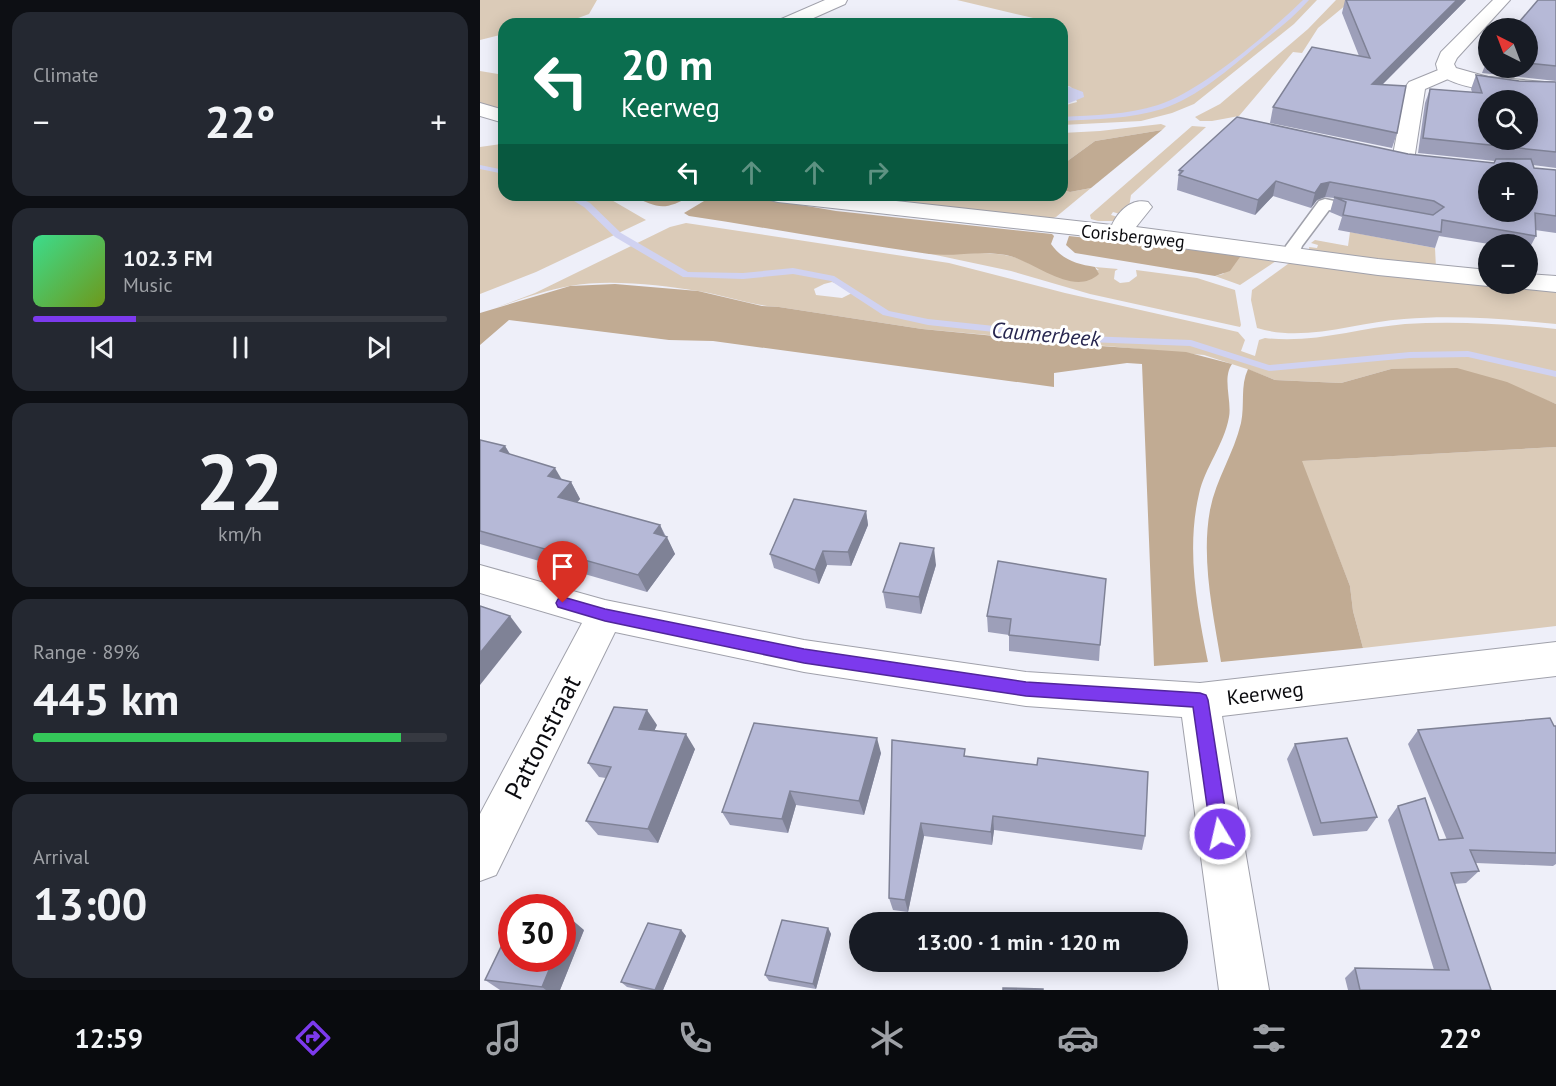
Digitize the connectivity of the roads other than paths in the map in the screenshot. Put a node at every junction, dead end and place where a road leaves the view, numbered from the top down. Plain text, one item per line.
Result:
1 (839, 0) edge
2 (1502, 0) edge
3 (798, 18) edge
4 (1448, 72) junction
5 (1556, 89) edge
6 (480, 109) edge
7 (498, 115) edge
8 (1425, 163) edge
9 (832, 201) edge
10 (1140, 207) dead end
11 (1371, 213) edge
12 (1123, 233) junction
13 (1291, 255) junction
14 (1478, 277) edge
15 (1538, 283) edge
16 (1556, 284) edge
17 (480, 579) edge
18 (605, 615) junction
19 (1556, 658) edge
20 (1200, 700) junction
21 (480, 859) edge
22 (1244, 990) edge

1 - 3 street
2 - 4 street
4 - 5 street
4 - 8 street
6 - 7 street
9 - 12 street, Corisbergweg
10 - 12 street
11 - 13 lane
12 - 13 street, Corisbergweg
13 - 14 street, Corisbergweg
15 - 16 street
17 - 18 street, Keerweg
18 - 20 street, Keerweg
18 - 21 street, Pattonstraat
19 - 20 street, Keerweg
20 - 22 street

